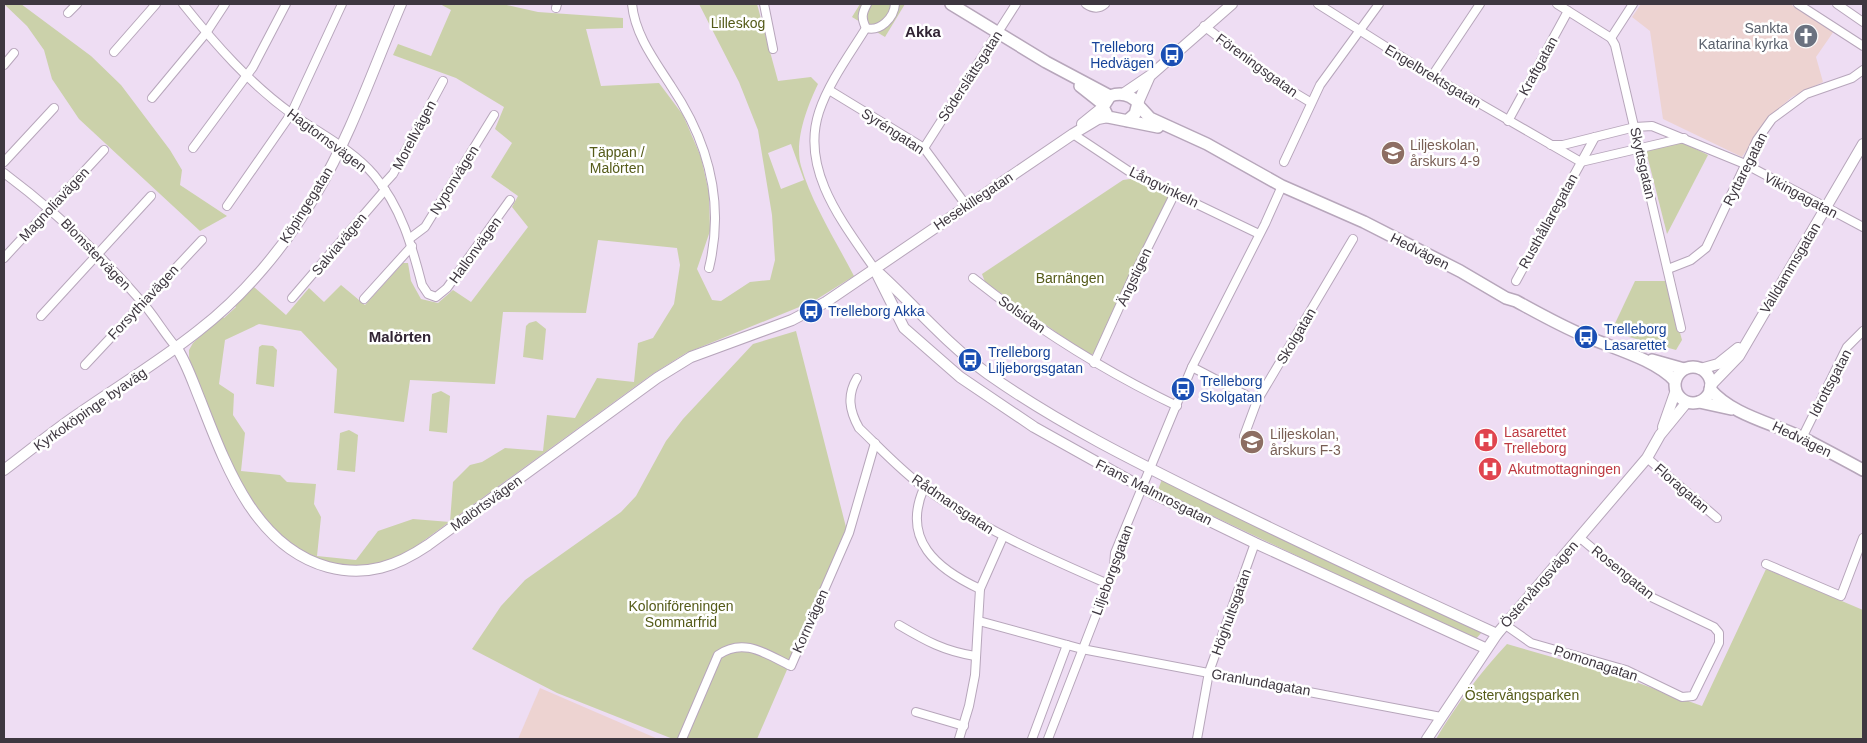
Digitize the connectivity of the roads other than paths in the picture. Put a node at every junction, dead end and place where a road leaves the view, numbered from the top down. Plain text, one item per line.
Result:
1 (77, 4) edge
2 (156, 4) edge
3 (184, 4) edge
4 (225, 4) edge
5 (286, 4) edge
6 (342, 4) edge
7 (401, 4) edge
8 (632, 4) edge
9 (764, 4) edge
10 (867, 4) edge
11 (895, 4) edge
12 (952, 4) edge
13 (1016, 4) edge
14 (1086, 4) edge
15 (1105, 4) edge
16 (1232, 4) edge
17 (1318, 4) edge
18 (1379, 4) edge
19 (1480, 4) edge
20 (1557, 4) edge
21 (1633, 4) edge
22 (1798, 4) edge
23 (1837, 4) edge
24 (1568, 11) junction
25 (68, 13) dead end
26 (1863, 22) edge
27 (1204, 26) junction
28 (866, 28) junction
29 (1360, 31) junction
30 (206, 33) junction
31 (998, 34) junction
32 (1611, 38) junction
33 (1863, 46) edge
34 (773, 49) dead end
35 (114, 52) dead end
36 (14, 53) dead end
37 (4, 65) edge
38 (1863, 70) edge
39 (246, 75) junction
40 (1151, 75) junction
41 (1432, 76) junction
42 (443, 81) dead end
43 (829, 90) junction
44 (1123, 94) junction
45 (152, 98) dead end
46 (1310, 102) junction
47 (1138, 104) junction
48 (1106, 106) junction
49 (54, 108) dead end
50 (291, 114) junction
51 (494, 115) dead end
52 (1127, 121) junction
53 (1508, 121) junction
54 (1634, 127) junction
55 (1073, 134) junction
56 (1595, 137) junction
57 (1684, 138) junction
58 (1207, 144) junction
59 (1863, 144) edge
60 (1551, 145) junction
61 (340, 146) junction
62 (1639, 147) junction
63 (193, 148) dead end
64 (924, 148) junction
65 (104, 150) dead end
66 (4, 162) edge
67 (1284, 162) dead end
68 (1580, 162) junction
69 (1745, 164) junction
70 (4, 173) edge
71 (1282, 186) junction
72 (383, 188) junction
73 (1175, 193) junction
74 (151, 196) dead end
75 (510, 200) dead end
76 (966, 205) junction
77 (227, 206) dead end
78 (50, 208) junction
79 (1825, 209) junction
80 (1863, 227) edge
81 (1259, 234) junction
82 (1353, 239) dead end
83 (202, 240) dead end
84 (410, 242) junction
85 (98, 253) junction
86 (4, 258) edge
87 (709, 268) dead end
88 (874, 268) junction
89 (1668, 270) junction
90 (973, 278) dead end
91 (1516, 280) dead end
92 (436, 297) joint
93 (292, 298) dead end
94 (364, 299) dead end
95 (143, 303) junction
96 (41, 316) dead end
97 (1682, 328) dead end
98 (1863, 331) edge
99 (1751, 335) junction
100 (176, 347) junction
101 (1634, 356) junction
102 (1094, 363) junction
103 (85, 365) dead end
104 (1192, 367) junction
105 (1700, 369) junction
106 (1684, 370) junction
107 (857, 378) dead end
108 (1675, 386) junction
109 (1710, 387) junction
110 (1257, 401) junction
111 (1693, 402) junction
112 (1177, 406) junction
113 (1740, 411) junction
114 (1660, 435) junction
115 (1244, 436) dead end
116 (1802, 438) junction
117 (875, 443) junction
118 (1647, 458) junction
119 (1151, 469) junction
120 (4, 470) edge
121 (1863, 470) edge
122 (924, 488) junction
123 (1143, 488) junction
124 (1717, 518) dead end
125 (1003, 537) junction
126 (1580, 537) junction
127 (1863, 538) edge
128 (1255, 543) junction
129 (1766, 564) dead end
130 (1108, 584) junction
131 (980, 589) junction
132 (979, 621) junction
133 (1504, 624) junction
134 (899, 625) dead end
135 (1496, 634) junction
136 (1067, 645) junction
137 (1485, 648) junction
138 (1082, 649) junction
139 (975, 656) junction
140 (1209, 672) junction
141 (1690, 698) joint
142 (916, 712) dead end
143 (1440, 717) junction
144 (964, 726) junction
145 (682, 739) edge
146 (960, 739) edge
147 (1032, 739) edge
148 (1048, 739) edge
149 (1197, 739) edge
150 (1427, 739) edge

1 - 25 street
2 - 35 street
3 - 30 street, Hagtornsvägen
4 - 30 street
5 - 39 street
6 - 50 street
7 - 61 street, Köpingegatan
8 - 87 street
9 - 34 street
10 - 28 street
11 - 28 street
12 - 31 main road, Hedvägen
13 - 31 street, Söderslättsgatan
14 - 15 street
16 - 27 street
17 - 29 street, Engelbrektsgatan
18 - 29 street
19 - 41 street
20 - 24 street
21 - 32 street
22 - 33 street
23 - 26 street
24 - 32 street
24 - 53 street, Kraftgatan
27 - 40 street
27 - 46 street, Föreningsgatan
28 - 43 street, Frans Malmrosgatan
29 - 41 street, Engelbrektsgatan
29 - 46 street
30 - 39 street, Hagtornsvägen
30 - 45 street
31 - 48 main road, Hedvägen
31 - 64 street, Söderslättsgatan
32 - 54 street, Skyttsgatan
36 - 37 street
38 - 69 street, Ryttaregatan
39 - 50 street, Hagtornsvägen
39 - 63 street
40 - 44 street
40 - 47 street
41 - 53 street, Engelbrektsgatan
42 - 72 street, Morellvägen
43 - 64 street, Syréngatan
43 - 88 street, Frans Malmrosgatan
44 - 47 main road, Hedvägen
44 - 48 main road
46 - 67 street
47 - 52 main road
47 - 58 main road, Hedvägen
48 - 52 main road, Hedvägen
48 - 55 street, Hesekillegatan
49 - 66 street
50 - 61 street, Hagtornsvägen
50 - 77 street
51 - 84 street, Nyponvägen
52 - 58 main road, Hedvägen
53 - 60 street, Engelbrektsgatan
54 - 56 street
54 - 57 street, Vikingagatan
54 - 62 street, Skyttsgatan
55 - 73 street, Långvinkeln
55 - 76 street, Hesekillegatan
56 - 60 street
56 - 68 street
57 - 62 street
57 - 69 street, Vikingagatan
58 - 71 main road, Hedvägen
59 - 79 street, Valldammsgatan
60 - 68 street, Engelbrektsgatan
61 - 72 street, Hagtornsvägen
61 - 100 street, Köpingegatan
62 - 68 street
62 - 89 street, Skyttsgatan
64 - 76 street, Syréngatan
65 - 78 street, Magnoliavägen
68 - 91 street, Rusthållaregatan
69 - 79 street, Vikingagatan
69 - 89 street, Ryttaregatan
70 - 78 street, Blomstervägen
71 - 81 street, Liljeborgsgatan
71 - 101 main road, Hedvägen
72 - 84 street, Hagtornsvägen
72 - 93 street, Salviavägen
73 - 81 street, Långvinkeln
73 - 102 street, Ängstigen
74 - 85 street
75 - 92 street, Hallonvägen
76 - 88 street, Hesekillegatan
78 - 85 street, Blomstervägen
78 - 86 street, Magnoliavägen
79 - 80 street, Vikingagatan
79 - 99 street, Valldammsgatan
81 - 104 street, Liljeborgsgatan
82 - 110 street, Skolgatan
83 - 95 street, Forsythiavägen
84 - 92 street, Hagtornsvägen
84 - 94 street, Nyponvägen
85 - 95 street, Blomstervägen
85 - 96 street
88 - 100 street, Malörtsvägen
88 - 119 street, Frans Malmrosgatan
88 - 123 street, Frans Malmrosgatan
89 - 97 street, Skyttsgatan
90 - 102 street, Solsidan
95 - 100 street, Blomstervägen
95 - 103 street, Forsythiavägen
98 - 116 street, Idrottsgatan
99 - 105 street
99 - 109 street, Valldammsgatan
100 - 120 street, Kyrkoköpinge byaväg
101 - 106 main road, Hedvägen
101 - 108 main road, Hedvägen
102 - 112 street, Solsidan
104 - 110 street
104 - 112 street, Liljeborgsgatan
105 - 106 main road, Hedvägen
105 - 109 main road, Hedvägen
106 - 108 main road
107 - 117 street, Rådmansgatan
108 - 111 main road, Hedvägen
108 - 114 street, Östervångsvägen
109 - 111 main road
109 - 113 main road, Hedvägen
110 - 115 street, Skolgatan
111 - 113 main road, Hedvägen
111 - 114 street, Östervångsvägen
112 - 119 street, Liljeborgsgatan
113 - 116 main road, Hedvägen
114 - 118 street, Östervångsvägen
116 - 121 main road, Hedvägen
117 - 122 street, Rådmansgatan
117 - 145 street, Kornvägen
118 - 124 street, Floragatan
118 - 126 street, Östervångsvägen
119 - 123 street, Liljeborgsgatan
119 - 135 street, Frans Malmrosgatan
122 - 125 street, Rådmansgatan
122 - 131 street
123 - 128 street, Frans Malmrosgatan
123 - 130 street, Liljeborgsgatan
125 - 130 street, Rådmansgatan
125 - 131 street
126 - 133 street, Östervångsvägen
126 - 141 street, Rosengatan
127 - 129 street
128 - 137 street, Frans Malmrosgatan
128 - 140 street, Höghultsgatan
130 - 138 street, Liljeborgsgatan
131 - 132 street
132 - 136 street, Granlundagatan
132 - 139 street
133 - 135 street, Östervångsvägen
133 - 141 street, Pomonagatan
134 - 139 street
135 - 137 street, Östervångsvägen
136 - 138 street, Granlundagatan
136 - 147 street
137 - 143 street, Östervångsvägen
138 - 140 street, Granlundagatan
138 - 148 street, Liljeborgsgatan
139 - 144 street
140 - 143 street, Granlundagatan
140 - 149 street, Höghultsgatan
142 - 144 street
143 - 150 street, Östervångsvägen
144 - 146 street

